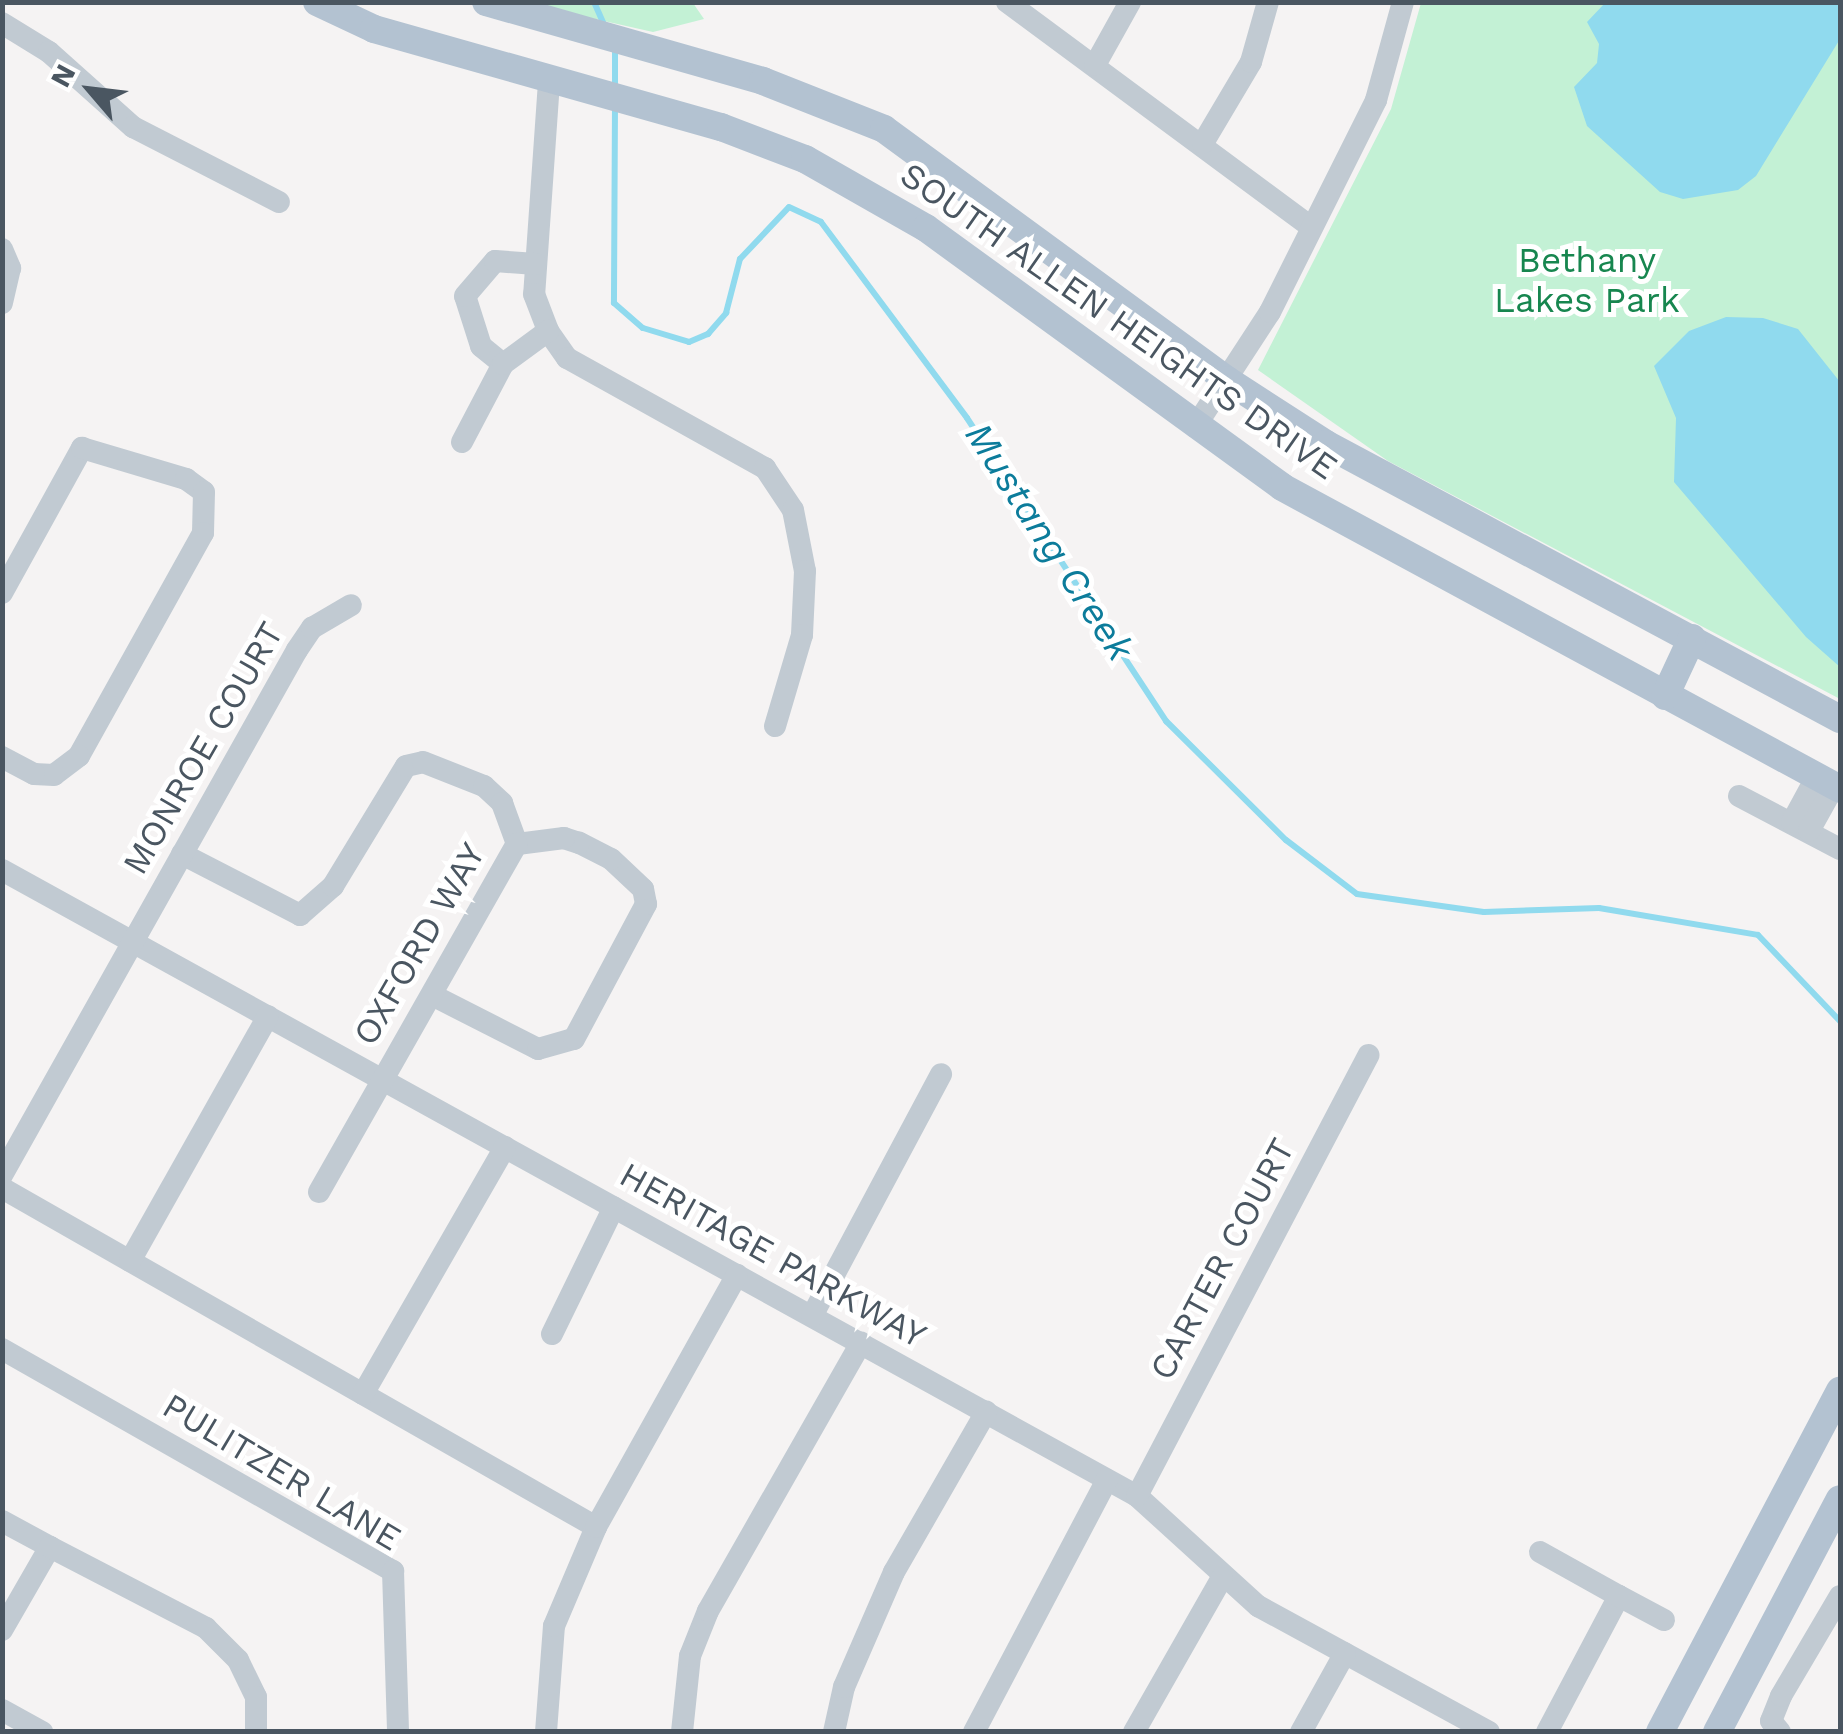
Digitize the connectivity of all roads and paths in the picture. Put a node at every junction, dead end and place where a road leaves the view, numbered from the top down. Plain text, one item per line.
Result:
1 (317, 2) edge
2 (486, 2) edge
3 (1008, 2) edge
4 (1130, 2) edge
5 (1268, 2) edge
6 (1404, 2) edge
7 (2, 24) edge
8 (1096, 65) junction
9 (559, 84) junction
10 (1203, 143) junction
11 (279, 202) dead end
12 (1310, 226) junction
13 (2, 249) edge
14 (536, 264) junction
15 (2, 303) edge
16 (548, 330) junction
17 (503, 364) junction
18 (1228, 380) junction
19 (1196, 427) junction
20 (462, 442) dead end
21 (2, 593) edge
22 (351, 605) dead end
23 (1692, 638) junction
24 (1665, 696) junction
25 (1840, 719) edge
26 (775, 726) dead end
27 (2, 757) edge
28 (1831, 784) edge
29 (1739, 796) dead end
30 (1800, 827) junction
31 (517, 844) junction
32 (1840, 848) edge
33 (182, 854) junction
34 (4, 873) edge
35 (133, 942) junction
36 (432, 995) junction
37 (268, 1016) junction
38 (1369, 1055) dead end
39 (941, 1074) dead end
40 (381, 1079) junction
41 (505, 1147) junction
42 (2, 1175) edge
43 (2, 1188) edge
44 (319, 1192) dead end
45 (614, 1208) junction
46 (130, 1261) junction
47 (737, 1275) junction
48 (812, 1316) junction
49 (552, 1334) dead end
50 (861, 1343) junction
51 (2, 1350) edge
52 (1840, 1390) edge
53 (364, 1394) junction
54 (986, 1412) junction
55 (1107, 1480) junction
56 (1137, 1496) junction
57 (1840, 1499) edge
58 (2, 1520) edge
59 (596, 1527) junction
60 (50, 1548) junction
61 (1540, 1552) dead end
62 (1222, 1578) junction
63 (1619, 1596) junction
64 (1840, 1596) edge
65 (1664, 1620) dead end
66 (2, 1630) edge
67 (1345, 1653) junction
68 (2, 1710) edge
69 (1477, 1729) edge
70 (42, 1732) edge
71 (256, 1732) edge
72 (398, 1732) edge
73 (546, 1732) edge
74 (682, 1732) edge
75 (834, 1732) edge
76 (974, 1732) edge
77 (1134, 1732) edge
78 (1300, 1732) edge
79 (1547, 1732) edge
80 (1660, 1732) edge
81 (1718, 1732) edge
82 (1780, 1732) edge

1 - 9 main road, SOUTH ALLEN HEIGHTS DRIVE
2 - 18 main road, SOUTH ALLEN HEIGHTS DRIVE
3 - 8 street
4 - 8 street
5 - 10 street
6 - 12 street
7 - 11 street
8 - 10 street
9 - 14 street
9 - 19 main road, SOUTH ALLEN HEIGHTS DRIVE
10 - 12 street
12 - 18 street
13 - 15 street
14 - 16 street
14 - 17 street
16 - 17 street
16 - 26 street
17 - 20 street
18 - 19 street
18 - 23 main road, SOUTH ALLEN HEIGHTS DRIVE
19 - 24 main road, SOUTH ALLEN HEIGHTS DRIVE
21 - 27 street
22 - 33 street, MONROE COURT
23 - 24 main road
23 - 25 main road, SOUTH ALLEN HEIGHTS DRIVE
24 - 28 main road, SOUTH ALLEN HEIGHTS DRIVE
28 - 30 street
29 - 30 street
30 - 32 street
31 - 33 street
31 - 36 street, OXFORD WAY
31 - 36 street
33 - 35 street, MONROE COURT
34 - 35 street, HERITAGE PARKWAY
35 - 37 street, HERITAGE PARKWAY
35 - 42 street, MONROE COURT
36 - 40 street, OXFORD WAY
37 - 40 street, HERITAGE PARKWAY
37 - 46 street
38 - 56 street, CARTER COURT
39 - 48 street
40 - 41 street, HERITAGE PARKWAY
40 - 44 street, OXFORD WAY
41 - 45 street, HERITAGE PARKWAY
41 - 53 street
43 - 46 street
45 - 47 street, HERITAGE PARKWAY
45 - 49 street
46 - 53 street
47 - 48 street, HERITAGE PARKWAY
47 - 59 street
48 - 50 street, HERITAGE PARKWAY
50 - 54 street, HERITAGE PARKWAY
50 - 74 street
51 - 72 street, PULITZER LANE
52 - 80 main road
53 - 59 street
54 - 55 street, HERITAGE PARKWAY
54 - 75 street
55 - 56 street, HERITAGE PARKWAY
55 - 76 street
56 - 62 street, HERITAGE PARKWAY
57 - 81 main road
58 - 60 street
59 - 73 street
60 - 66 street
60 - 71 street
61 - 63 street
62 - 67 street, HERITAGE PARKWAY
62 - 77 street
63 - 65 street
63 - 79 street
64 - 82 street
67 - 69 street, HERITAGE PARKWAY
67 - 78 street
68 - 70 street

